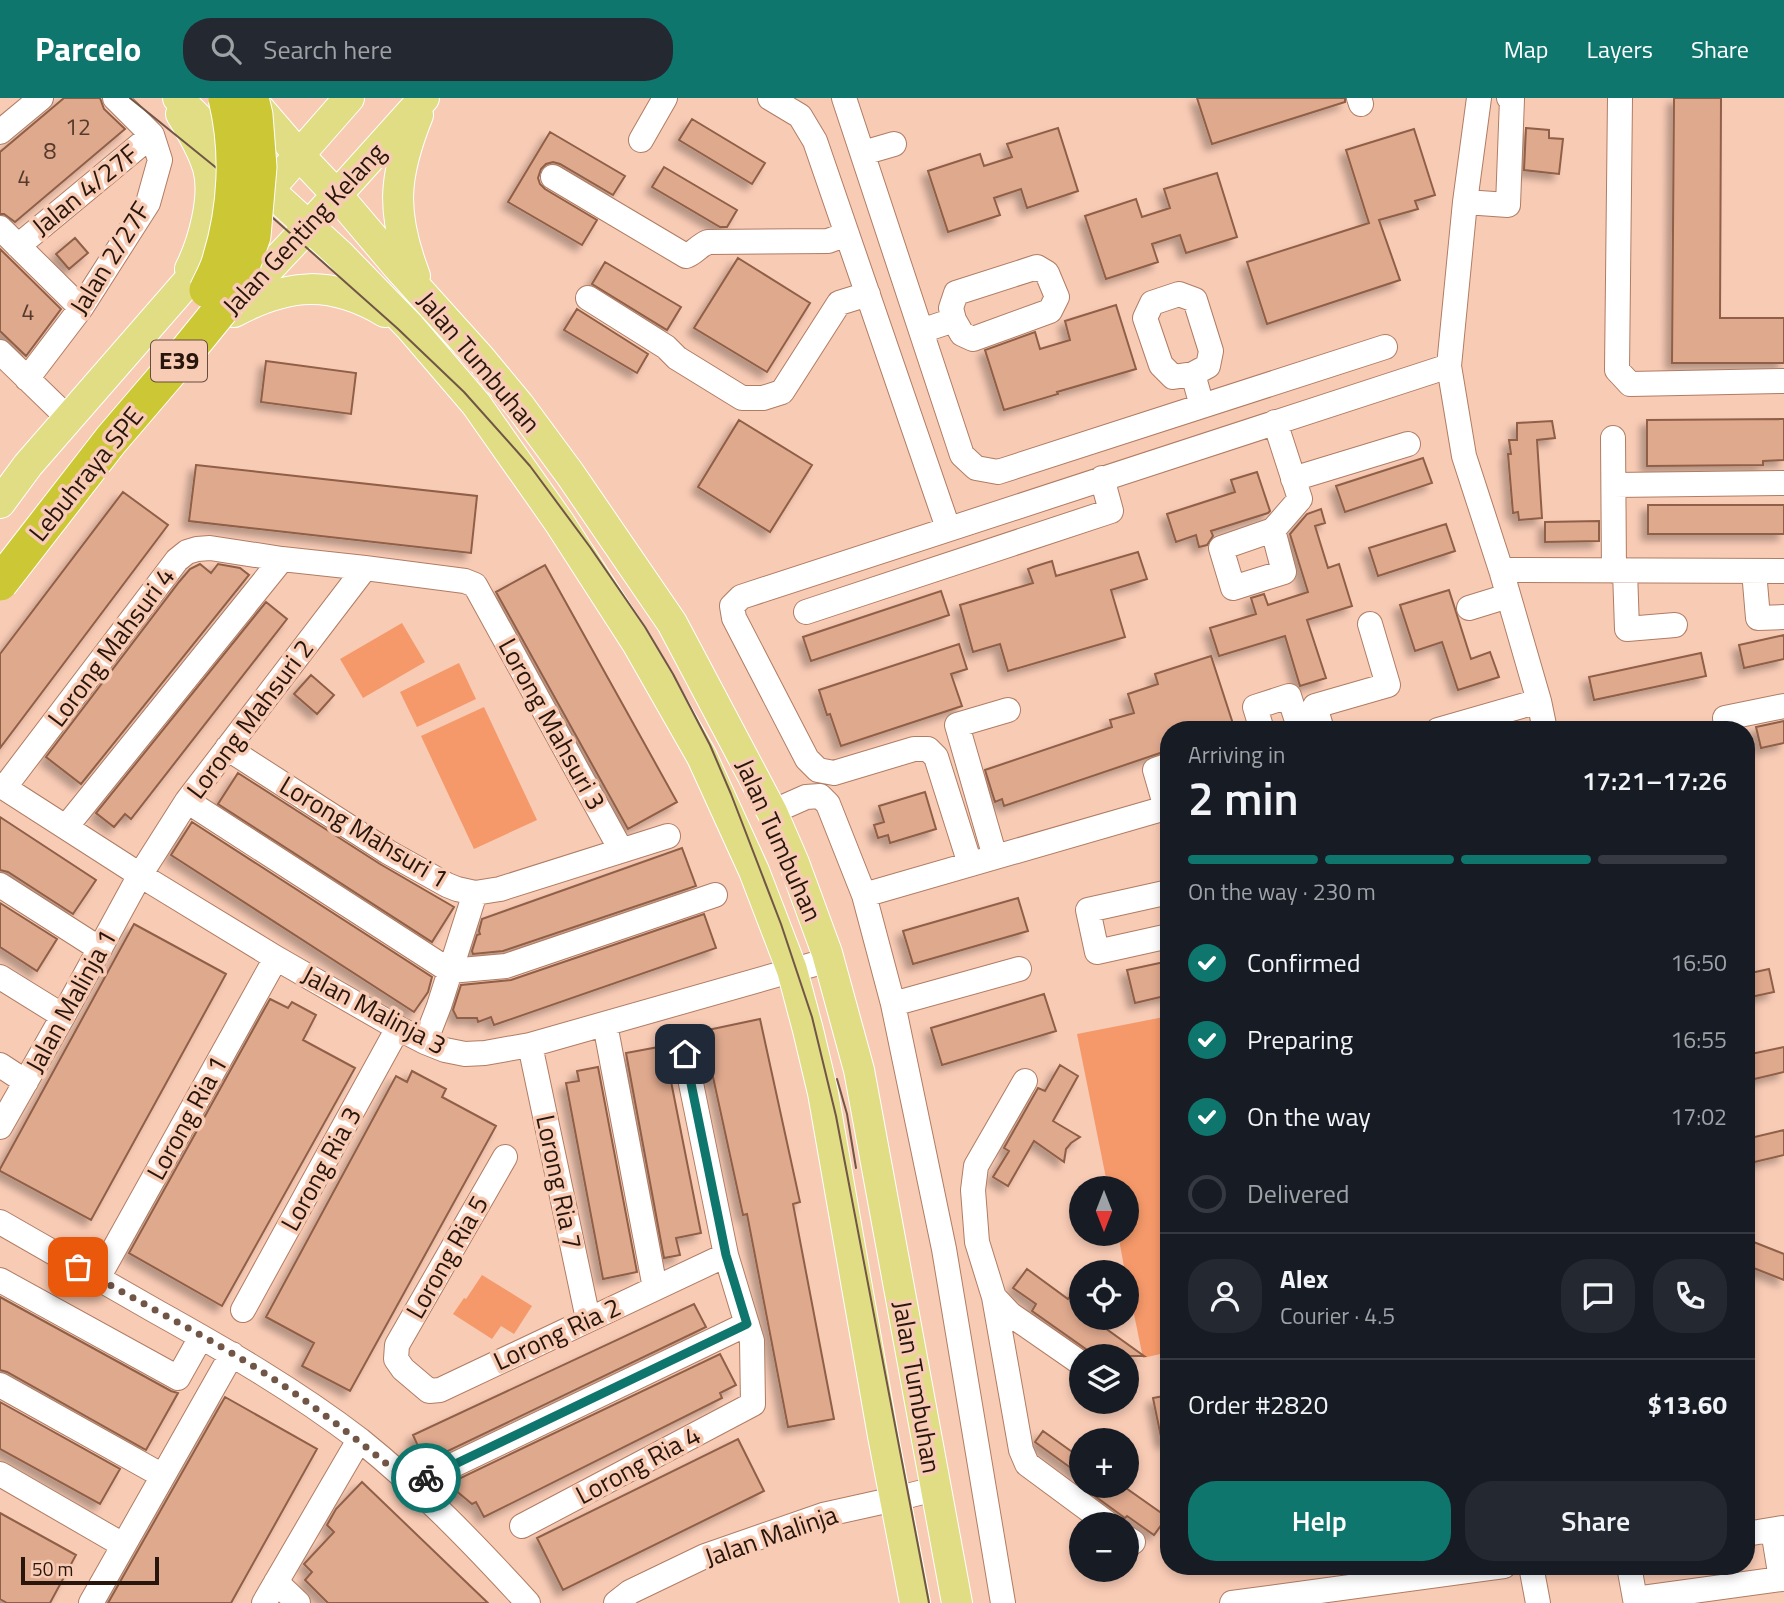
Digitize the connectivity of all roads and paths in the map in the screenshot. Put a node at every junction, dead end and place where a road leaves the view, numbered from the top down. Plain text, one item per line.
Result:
1 (41, 98) edge
2 (115, 98) edge
3 (171, 98) edge
4 (178, 98) edge
5 (349, 98) edge
6 (424, 98) edge
7 (770, 98) edge
8 (844, 98) edge
9 (1479, 98) edge
10 (1509, 98) edge
11 (1620, 98) edge
12 (245, 99) edge
13 (661, 100) edge
14 (0, 132) edge
15 (152, 135) junction
16 (641, 140) dead end
17 (221, 141) junction
18 (894, 144) dead end
19 (863, 153) junction
20 (299, 155) junction
21 (553, 177) dead end
22 (268, 189) junction
23 (337, 195) junction
24 (1465, 202) junction
25 (308, 227) junction
26 (0, 228) edge
27 (847, 234) junction
28 (18, 246) junction
29 (181, 288) junction
30 (867, 294) junction
31 (424, 295) junction
32 (588, 298) dead end
33 (80, 308) junction
34 (220, 319) junction
35 (954, 320) dead end
36 (410, 327) junction
37 (921, 331) junction
38 (1385, 347) dead end
39 (0, 352) edge
40 (1449, 366) junction
41 (1193, 374) dead end
42 (27, 379) junction
43 (1784, 381) edge
44 (1202, 406) junction
45 (69, 419) junction
46 (1164, 419) junction
47 (1275, 422) junction
48 (1614, 438) dead end
49 (1408, 444) dead end
50 (1177, 454) junction
51 (1102, 478) junction
52 (1293, 479) junction
53 (1784, 484) edge
54 (1614, 485) junction
55 (0, 503) edge
56 (948, 528) junction
57 (1273, 530) dead end
58 (0, 545) edge
59 (282, 559) junction
60 (365, 568) junction
61 (1501, 570) junction
62 (1619, 571) junction
63 (1754, 571) junction
64 (1784, 571) edge
65 (0, 583) edge
66 (0, 590) edge
67 (1508, 596) junction
68 (483, 598) joint
69 (1469, 608) dead end
70 (806, 612) dead end
71 (1784, 617) edge
72 (1370, 624) dead end
73 (1675, 625) dead end
74 (1539, 701) junction
75 (1784, 706) edge
76 (1008, 710) dead end
77 (1726, 718) dead end
78 (1259, 721) edge
79 (1297, 721) edge
80 (1319, 721) edge
81 (1469, 721) edge
82 (1543, 721) edge
83 (736, 743) junction
84 (228, 748) junction
85 (1160, 768) edge
86 (714, 781) junction
87 (1160, 785) edge
88 (2, 787) edge
89 (187, 802) junction
90 (1160, 810) edge
91 (776, 821) junction
92 (66, 827) junction
93 (668, 836) dead end
94 (621, 850) junction
95 (995, 857) junction
96 (970, 864) junction
97 (754, 871) junction
98 (140, 875) junction
99 (0, 885) edge
100 (475, 892) junction
101 (1160, 894) edge
102 (715, 895) dead end
103 (864, 895) junction
104 (1160, 938) edge
105 (100, 949) junction
106 (276, 958) junction
107 (829, 960) junction
108 (1019, 969) dead end
109 (792, 970) junction
110 (450, 971) junction
111 (0, 977) edge
112 (837, 989) junction
113 (893, 1004) junction
114 (64, 1016) junction
115 (605, 1024) junction
116 (398, 1028) junction
117 (808, 1030) junction
118 (425, 1042) junction
119 (530, 1045) junction
120 (685, 1054) dead end
121 (0, 1065) edge
122 (1025, 1081) dead end
123 (26, 1082) junction
124 (0, 1127) edge
125 (505, 1157) dead end
126 (0, 1222) edge
127 (977, 1242) junction
128 (944, 1249) junction
129 (726, 1255) junction
130 (98, 1279) junction
131 (0, 1280) edge
132 (656, 1288) junction
133 (995, 1297) junction
134 (243, 1310) dead end
135 (589, 1319) junction
136 (747, 1324) junction
137 (201, 1337) junction
138 (232, 1354) junction
139 (1069, 1355) edge
140 (396, 1359) joint
141 (0, 1385) edge
142 (924, 1428) junction
143 (883, 1436) junction
144 (359, 1440) junction
145 (0, 1474) edge
146 (163, 1476) junction
147 (412, 1485) junction
148 (935, 1489) junction
149 (895, 1499) junction
150 (1092, 1512) edge
151 (522, 1526) dead end
152 (1755, 1533) edge
153 (123, 1545) junction
154 (951, 1569) junction
155 (1438, 1575) edge
156 (1533, 1575) edge
157 (1631, 1575) edge
158 (912, 1589) edge
159 (270, 1592) edge
160 (91, 1603) edge
161 (298, 1603) edge
162 (528, 1603) edge
163 (616, 1603) edge
164 (957, 1603) edge
165 (1003, 1603) edge
166 (1232, 1603) edge
167 (1538, 1603) edge

1 - 14 street
2 - 15 street
3 - 29 main road
4 - 17 main road, Jalan Tumbuhan
5 - 20 main road, Jalan Genting Kelang
6 - 23 main road, Jalan Genting Kelang
6 - 31 main road
7 - 27 street
8 - 19 street
9 - 24 street
10 - 24 street
11 - 43 street
12 - 17 main road
12 - 20 main road, Jalan Tumbuhan
12 - 58 highway, Lebuhraya SPE / E39, bridge
12 - 65 highway, Lebuhraya SPE / E39, bridge
13 - 16 street
15 - 28 street, Jalan 4/27F
15 - 33 street, Jalan 2/27F
17 - 22 main road, Jalan Tumbuhan
18 - 19 street
19 - 37 street
20 - 22 main road, Jalan Genting Kelang
20 - 23 main road, Jalan Tumbuhan
21 - 27 street
22 - 25 main road, Jalan Tumbuhan
22 - 29 main road, Jalan Genting Kelang
23 - 25 main road, Jalan Genting Kelang
23 - 31 main road, Jalan Tumbuhan
24 - 40 street
25 - 34 main road, Jalan Genting Kelang
25 - 36 main road, Jalan Tumbuhan
26 - 28 street
27 - 30 street
28 - 33 street
29 - 45 main road, Jalan Genting Kelang
30 - 32 street
30 - 56 street
31 - 83 main road, Jalan Tumbuhan
33 - 42 street, Jalan 2/27F
34 - 36 main road
34 - 66 main road, Jalan Genting Kelang
35 - 37 street
36 - 86 main road, Jalan Tumbuhan
37 - 46 street
38 - 44 street
39 - 42 street
40 - 47 street
40 - 61 street
41 - 44 street
42 - 45 street
44 - 46 street
45 - 55 main road, Jalan Genting Kelang
46 - 50 street
47 - 50 street
47 - 52 street
48 - 54 street
49 - 52 street
50 - 51 street
51 - 56 street
51 - 70 street
52 - 57 street
53 - 54 street
54 - 62 street
56 - 96 street
59 - 60 street, Lorong Mahsuri 4
59 - 88 street, Lorong Mahsuri 4
59 - 92 street
60 - 68 street, Lorong Mahsuri 4
60 - 84 street, Lorong Mahsuri 2
61 - 62 street
61 - 67 street
62 - 63 street
62 - 73 street
63 - 64 street
63 - 71 street
67 - 69 street
67 - 74 street
68 - 94 street, Lorong Mahsuri 3
72 - 80 street
74 - 81 street
74 - 82 street
75 - 77 street
76 - 95 street
78 - 79 street
83 - 86 main road
83 - 91 main road, Jalan Tumbuhan
84 - 89 street, Lorong Mahsuri 2
84 - 100 street, Lorong Mahsuri 1
85 - 87 street
86 - 97 main road, Jalan Tumbuhan
88 - 92 street, Jalan Malinja 3
89 - 98 street, Lorong Mahsuri 2
89 - 110 street
90 - 95 street
91 - 97 main road
91 - 103 street
91 - 107 main road, Jalan Tumbuhan
92 - 98 street, Jalan Malinja 3
93 - 94 street, Lorong Mahsuri 1
94 - 100 street, Lorong Mahsuri 1
95 - 96 street
96 - 103 street
97 - 109 main road, Jalan Tumbuhan
98 - 105 street, Jalan Malinja 1
98 - 106 street, Jalan Malinja 3
99 - 105 street
100 - 110 street
101 - 104 street
102 - 110 street
103 - 113 street
105 - 114 street, Jalan Malinja 1
106 - 116 street, Jalan Malinja 3
106 - 130 street, Lorong Ria 1
107 - 109 street, Jalan Malinja 3
107 - 112 main road, Jalan Tumbuhan
108 - 113 street
109 - 115 street, Jalan Malinja 3
109 - 117 main road, Jalan Tumbuhan
110 - 118 street
111 - 114 street
112 - 117 main road
112 - 142 main road, Jalan Tumbuhan
113 - 128 street
114 - 123 street, Jalan Malinja 1
115 - 119 street, Jalan Malinja 3
115 - 132 street
116 - 118 street, Jalan Malinja 3
116 - 134 street, Lorong Ria 3
117 - 143 main road, Jalan Tumbuhan
118 - 119 street, Jalan Malinja 3
119 - 135 street, Lorong Ria 7
120 - 129 street
121 - 123 street
122 - 127 street
123 - 124 street, Jalan Malinja 1
125 - 140 street, Lorong Ria 5
126 - 130 street
127 - 128 street
127 - 133 street
128 - 165 street
129 - 132 street, Lorong Ria 2
129 - 136 street
130 - 137 street
131 - 137 street
132 - 135 street, Lorong Ria 2
133 - 139 street
133 - 150 street
135 - 140 street, Lorong Ria 2
136 - 147 street
136 - 151 street, Lorong Ria 4
137 - 138 street
138 - 144 street
138 - 146 street
141 - 146 street
142 - 143 main road
142 - 148 main road, Jalan Tumbuhan
143 - 149 main road, Jalan Tumbuhan
144 - 147 street
144 - 159 street
145 - 153 street
146 - 153 street
147 - 162 street
148 - 149 street, Jalan Malinja
148 - 154 main road, Jalan Tumbuhan
149 - 158 main road, Jalan Tumbuhan
149 - 163 street, Jalan Malinja
152 - 157 street
153 - 160 street
154 - 158 main road
154 - 164 main road, Jalan Tumbuhan
155 - 166 street
156 - 167 street
159 - 161 street

